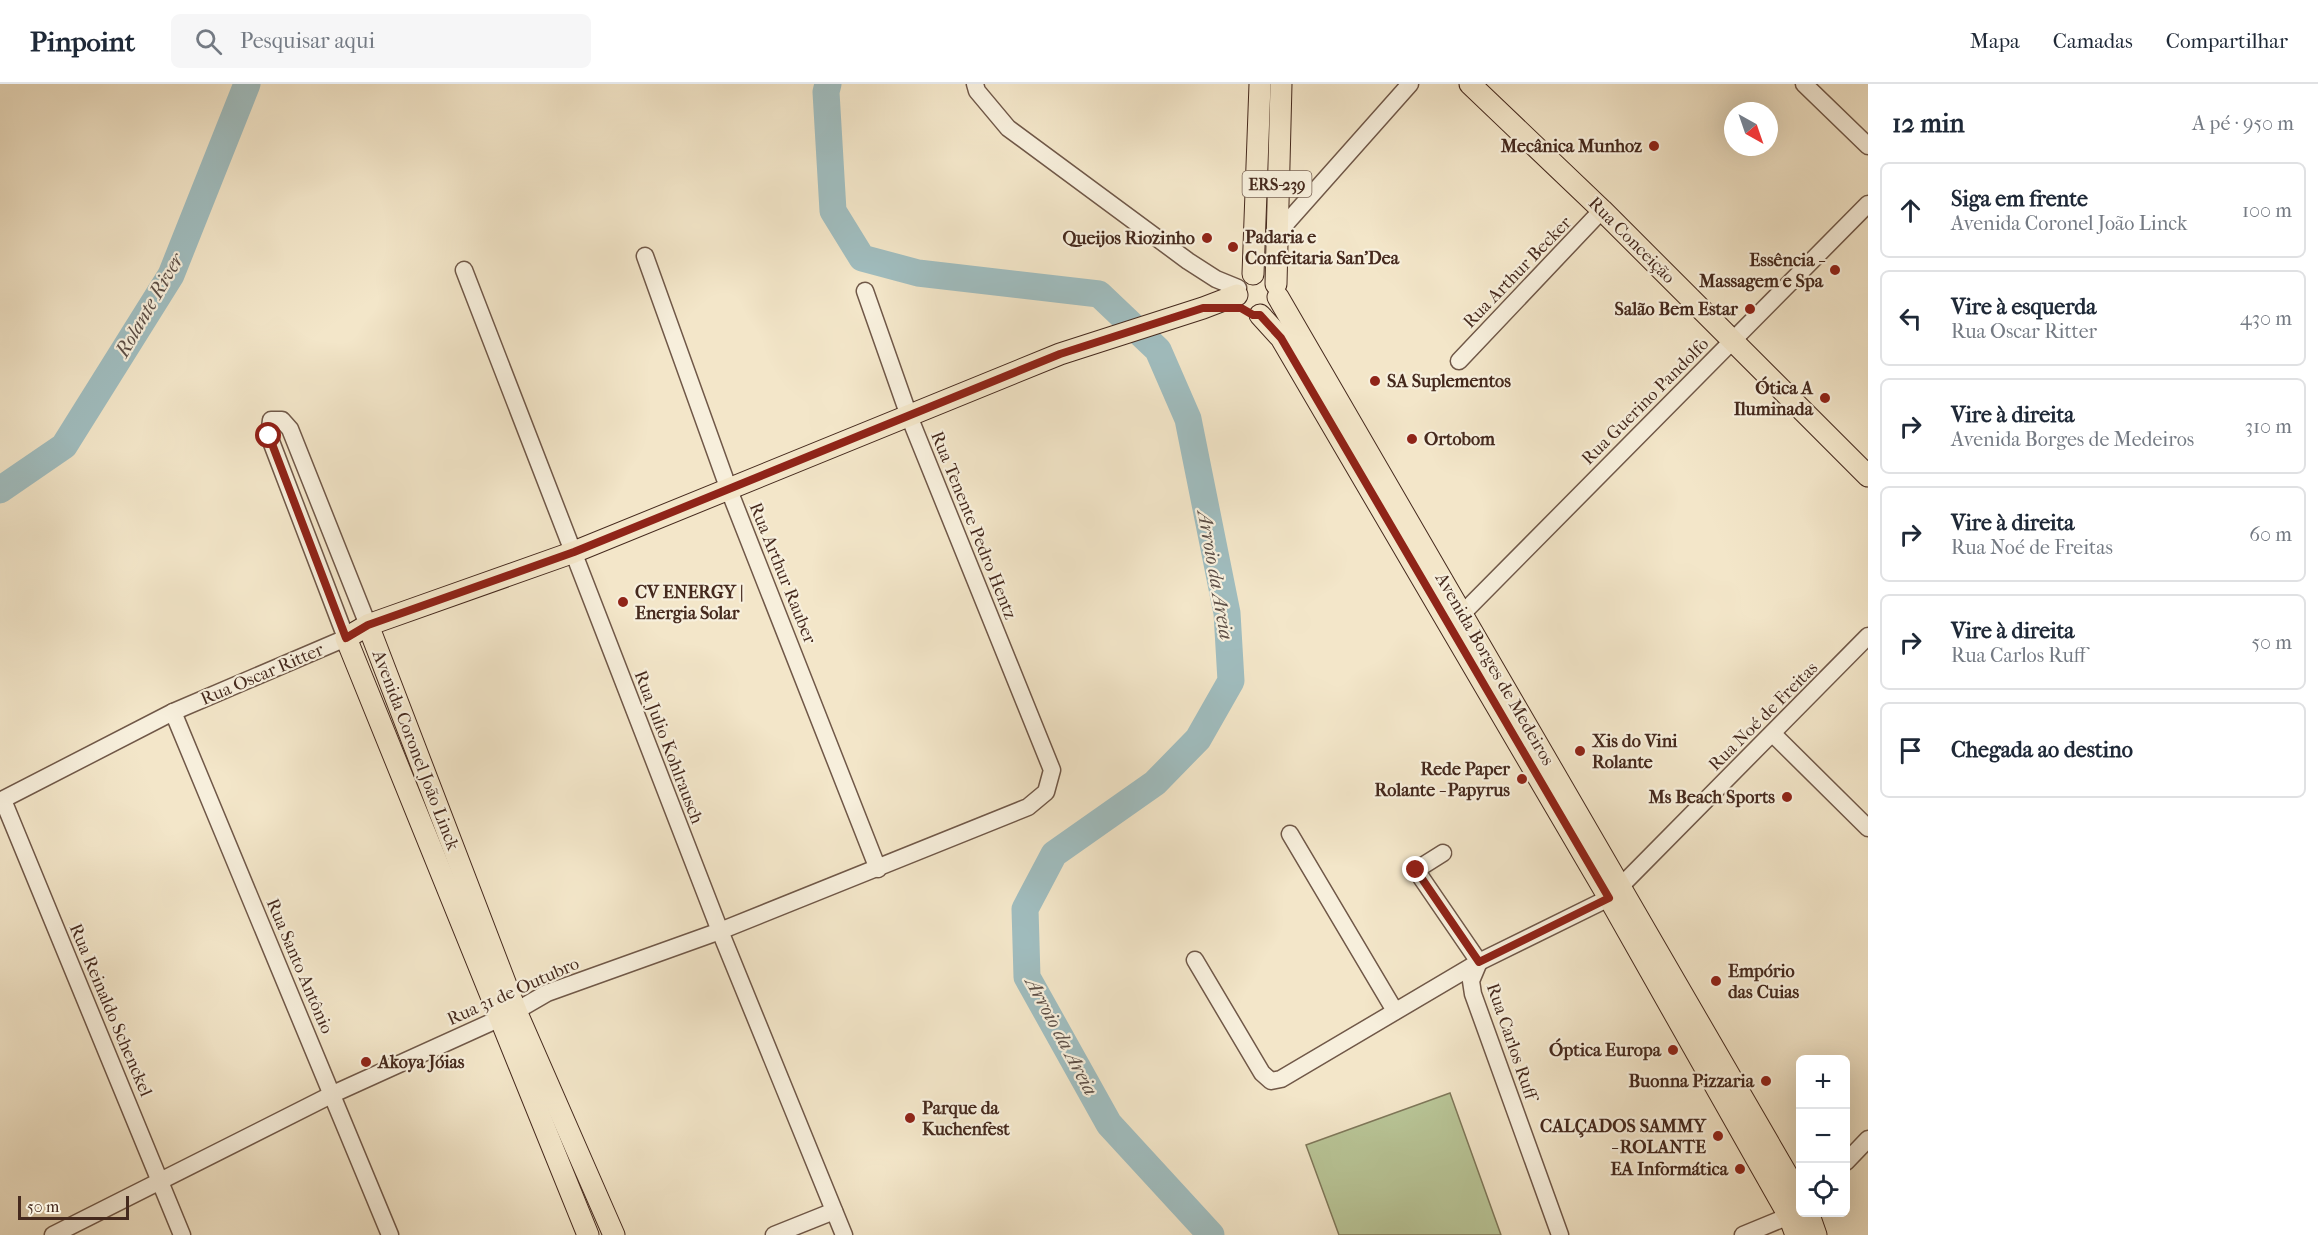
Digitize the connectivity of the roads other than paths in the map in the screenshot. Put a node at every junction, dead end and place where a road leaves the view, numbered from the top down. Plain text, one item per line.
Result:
1 (975, 84) edge
2 (1260, 84) edge
3 (1281, 84) edge
4 (1410, 84) edge
5 (1470, 84) edge
6 (1804, 84) edge
7 (1269, 119) junction
8 (1868, 146) edge
9 (1868, 204) edge
10 (1602, 210) junction
11 (1275, 236) junction
12 (645, 256) dead end
13 (464, 270) dead end
14 (865, 291) dead end
15 (1277, 291) junction
16 (1246, 296) junction
17 (1732, 341) junction
18 (1459, 361) dead end
19 (909, 416) junction
20 (1868, 476) edge
21 (729, 490) junction
22 (574, 552) junction
23 (1456, 619) junction
24 (368, 625) junction
25 (1868, 636) edge
26 (346, 638) junction
27 (173, 712) junction
28 (1773, 734) junction
29 (1052, 770) joint
30 (1, 800) edge
31 (1868, 828) edge
32 (1290, 834) dead end
33 (1443, 853) dead end
34 (878, 869) junction
35 (1615, 892) junction
36 (720, 931) junction
37 (1195, 960) dead end
38 (1479, 962) junction
39 (1395, 1011) junction
40 (508, 1014) junction
41 (333, 1094) junction
42 (1868, 1139) edge
43 (1850, 1157) edge
44 (161, 1180) junction
45 (1796, 1190) edge
46 (834, 1211) junction
47 (1798, 1218) edge
48 (53, 1235) edge
49 (182, 1235) edge
50 (390, 1235) edge
51 (588, 1235) edge
52 (614, 1235) edge
53 (774, 1235) edge
54 (844, 1235) edge
55 (1560, 1235) edge
56 (1743, 1235) edge
57 (1816, 1235) edge

1 - 16 street
2 - 7 main road, ERS-239
3 - 7 main road, ERS-239
4 - 11 street
5 - 10 main road, Rua Conceição
6 - 8 street
7 - 11 main road, ERS-239
7 - 16 main road, ERS-239
9 - 17 street, Rua Guerino Pandolfo
10 - 17 main road, Rua Conceição
10 - 18 street, Rua Arthur Becker
11 - 15 main road, ERS-239
12 - 21 street, Rua Arthur Rauber
13 - 22 street, Rua Julio Kohlrausch
14 - 19 street, Rua Tenente Pedro Hentz
15 - 16 main road
15 - 16 main road
15 - 23 main road, Avenida Borges de Medeiros / ERS-239
16 - 19 main road, Rua Oscar Ritter
16 - 23 main road, Avenida Borges de Medeiros / ERS-239
17 - 20 main road, Rua Conceição
17 - 23 street, Rua Guerino Pandolfo
19 - 21 main road, Rua Oscar Ritter
19 - 29 street, Rua Tenente Pedro Hentz
21 - 22 main road, Rua Oscar Ritter
21 - 34 street, Rua Arthur Rauber
22 - 24 main road, Rua Oscar Ritter
22 - 36 street, Rua Julio Kohlrausch
23 - 35 main road, Avenida Borges de Medeiros / ERS-239
24 - 26 main road, Rua Oscar Ritter
24 - 26 street, Avenida Coronel João Linck
24 - 40 main road, Avenida Coronel João Linck
25 - 28 street, Rua Noé de Freitas
26 - 27 street, Rua Oscar Ritter
26 - 40 main road, Avenida Coronel João Linck
27 - 30 street, Rua Oscar Ritter
27 - 41 street, Rua Santo Antônio
28 - 31 street
28 - 35 street, Rua Noé de Freitas
29 - 34 street, Rua 31 de Outubro
30 - 44 street, Rua Reinaldo Schenckel
32 - 39 street
33 - 38 street, Rua Carlos Ruff
34 - 36 street, Rua 31 de Outubro
35 - 38 street, Rua Noé de Freitas
35 - 45 main road, Avenida Borges de Medeiros / ERS-239
35 - 47 main road, Avenida Borges de Medeiros / ERS-239
36 - 40 street, Rua 31 de Outubro
36 - 46 street, Rua Julio Kohlrausch
37 - 39 street, Rua Noé de Freitas
38 - 39 street, Rua Noé de Freitas
38 - 55 street, Rua Carlos Ruff
40 - 41 street, Rua 31 de Outubro
40 - 51 main road, Avenida Coronel João Linck
40 - 52 main road, Avenida Coronel João Linck
41 - 44 street, Rua 31 de Outubro
41 - 50 street, Rua Santo Antônio
42 - 43 street
44 - 48 street, Rua 31 de Outubro
44 - 49 street, Rua Reinaldo Schenckel
46 - 53 street
46 - 54 street, Rua Julio Kohlrausch
47 - 56 street
47 - 57 main road, Avenida Borges de Medeiros / ERS-239

